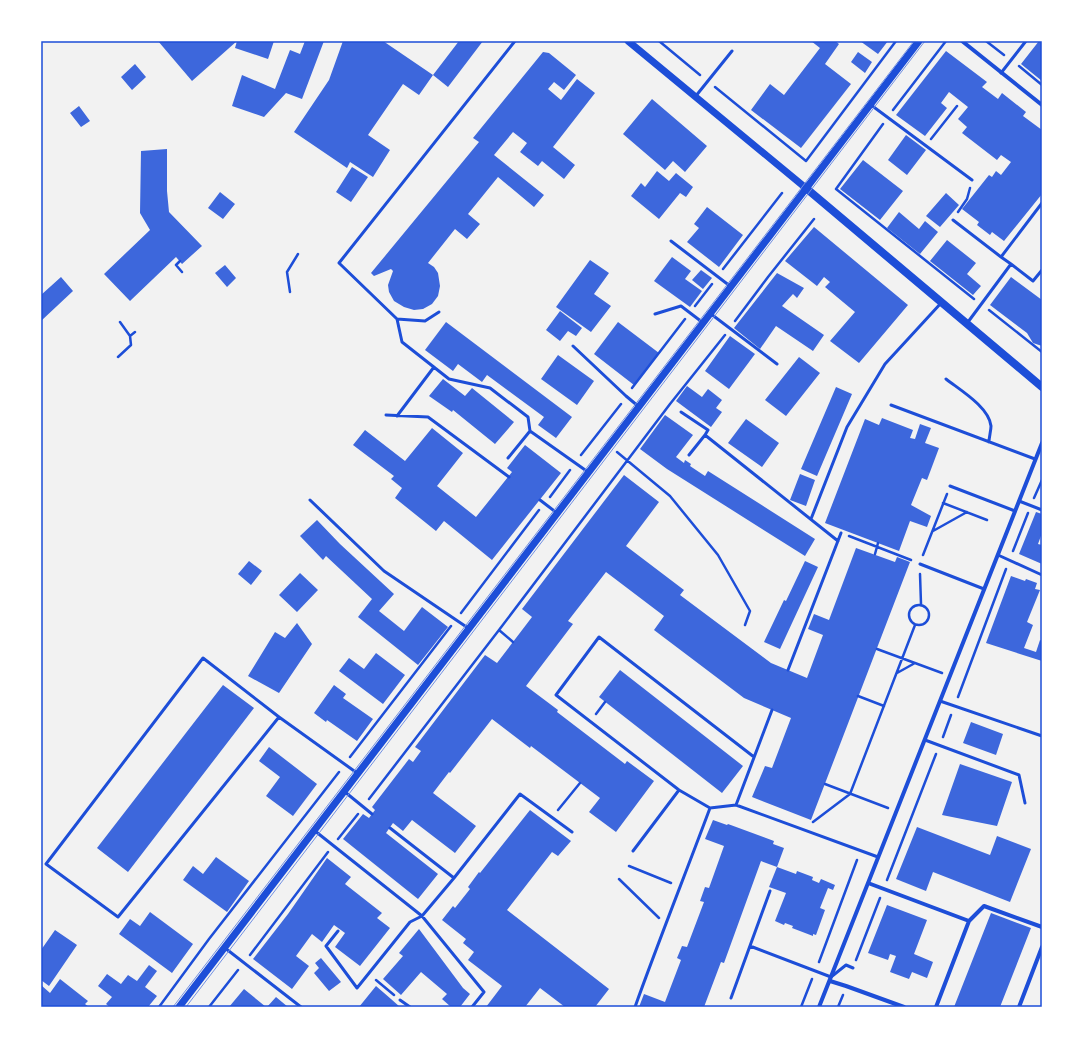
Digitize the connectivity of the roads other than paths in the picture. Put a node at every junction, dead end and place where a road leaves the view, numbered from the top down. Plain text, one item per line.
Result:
1 (515, 41) edge
2 (628, 41) edge
3 (919, 41) edge
4 (962, 41) edge
5 (1026, 41) edge
6 (732, 51) dead end
7 (1002, 73) junction
8 (695, 96) junction
9 (872, 105) junction
10 (1042, 105) edge
11 (972, 180) dead end
12 (807, 189) junction
13 (1042, 203) edge
14 (953, 220) dead end
15 (671, 241) dead end
16 (1001, 257) junction
17 (1011, 264) junction
18 (1042, 270) edge
19 (732, 287) junction
20 (942, 302) junction
21 (438, 312) dead end
22 (655, 314) dead end
23 (711, 314) junction
24 (397, 320) junction
25 (704, 323) junction
26 (967, 324) junction
27 (573, 346) dead end
28 (777, 364) dead end
29 (434, 367) junction
30 (946, 379) dead end
31 (1042, 387) edge
32 (891, 405) dead end
33 (640, 407) junction
34 (681, 412) dead end
35 (386, 415) dead end
36 (397, 416) junction
37 (530, 431) junction
38 (705, 435) junction
39 (989, 442) junction
40 (1042, 443) edge
41 (690, 455) dead end
42 (508, 458) dead end
43 (1035, 459) junction
44 (590, 473) junction
45 (509, 477) dead end
46 (950, 486) road end
47 (310, 500) dead end
48 (540, 500) dead end
49 (1019, 501) junction
50 (1042, 510) edge
51 (1015, 511) junction
52 (558, 514) junction
53 (811, 519) junction
54 (841, 533) road end
55 (838, 541) junction
56 (998, 556) junction
57 (920, 564) road end
58 (1042, 575) edge
59 (984, 589) junction
60 (469, 629) junction
61 (788, 670) dead end
62 (940, 701) junction
63 (772, 710) dead end
64 (279, 717) junction
65 (1042, 736) edge
66 (925, 740) junction
67 (754, 757) junction
68 (359, 774) junction
69 (679, 790) junction
70 (345, 792) junction
71 (1025, 803) dead end
72 (736, 805) junction
73 (710, 808) junction
74 (372, 814) dead end
75 (390, 828) dead end
76 (315, 831) junction
77 (572, 832) dead end
78 (633, 851) dead end
79 (878, 858) junction
80 (454, 878) junction
81 (868, 883) junction
82 (770, 891) dead end
83 (422, 916) junction
84 (969, 921) junction
85 (1042, 928) edge
86 (338, 931) dead end
87 (750, 946) junction
88 (1042, 947) edge
89 (225, 948) junction
90 (853, 968) dead end
91 (831, 976) junction
92 (830, 981) junction
93 (731, 998) dead end
94 (400, 1000) road end
95 (179, 1007) edge
96 (301, 1007) edge
97 (410, 1007) edge
98 (472, 1007) edge
99 (635, 1007) edge
100 (820, 1007) edge
101 (904, 1007) edge
102 (936, 1007) edge
103 (1019, 1007) edge

1 - 24 lane
2 - 8 street
3 - 9 street
4 - 7 street
5 - 7 lane
6 - 8 lane
7 - 10 street
8 - 12 street
9 - 11 lane
9 - 12 street
12 - 19 street
12 - 20 main road
13 - 16 lane
14 - 16 lane
15 - 19 lane
16 - 17 lane
17 - 18 lane
17 - 26 lane
19 - 23 street
20 - 26 main road
20 - 53 lane
21 - 24 lane
22 - 25 lane
23 - 25 street
23 - 28 lane
24 - 29 lane
25 - 33 street
26 - 31 main road
27 - 33 lane
29 - 36 lane
29 - 37 lane
30 - 39 lane
32 - 39 lane
33 - 44 street
34 - 38 lane
35 - 36 lane
36 - 45 lane
37 - 42 lane
37 - 44 lane
38 - 41 lane
38 - 53 lane
39 - 43 lane
40 - 43 street
43 - 49 street
44 - 52 street
46 - 51 lane
47 - 60 lane
48 - 52 lane
49 - 50 lane
49 - 51 street
51 - 56 street
52 - 60 street
53 - 55 lane
54 - 55 lane
55 - 61 lane
56 - 58 lane
56 - 59 street
57 - 59 lane
59 - 62 street
60 - 68 street
62 - 65 lane
62 - 66 street
63 - 67 lane
64 - 64 lane
64 - 68 lane
66 - 71 lane
66 - 79 street
67 - 69 lane
67 - 72 lane
68 - 70 street
69 - 73 lane
69 - 78 lane
70 - 74 lane
70 - 76 street
72 - 73 lane
72 - 79 lane
73 - 99 lane
75 - 80 lane
76 - 83 lane
76 - 89 street
77 - 80 lane
79 - 81 street
80 - 83 lane
81 - 84 street
81 - 91 street
82 - 87 lane
83 - 86 lane
83 - 98 lane
84 - 85 street
84 - 102 street
87 - 91 lane
87 - 93 lane
88 - 103 street
89 - 95 street
89 - 96 lane
90 - 91 lane
91 - 92 street
92 - 100 street
92 - 101 street
94 - 97 lane

